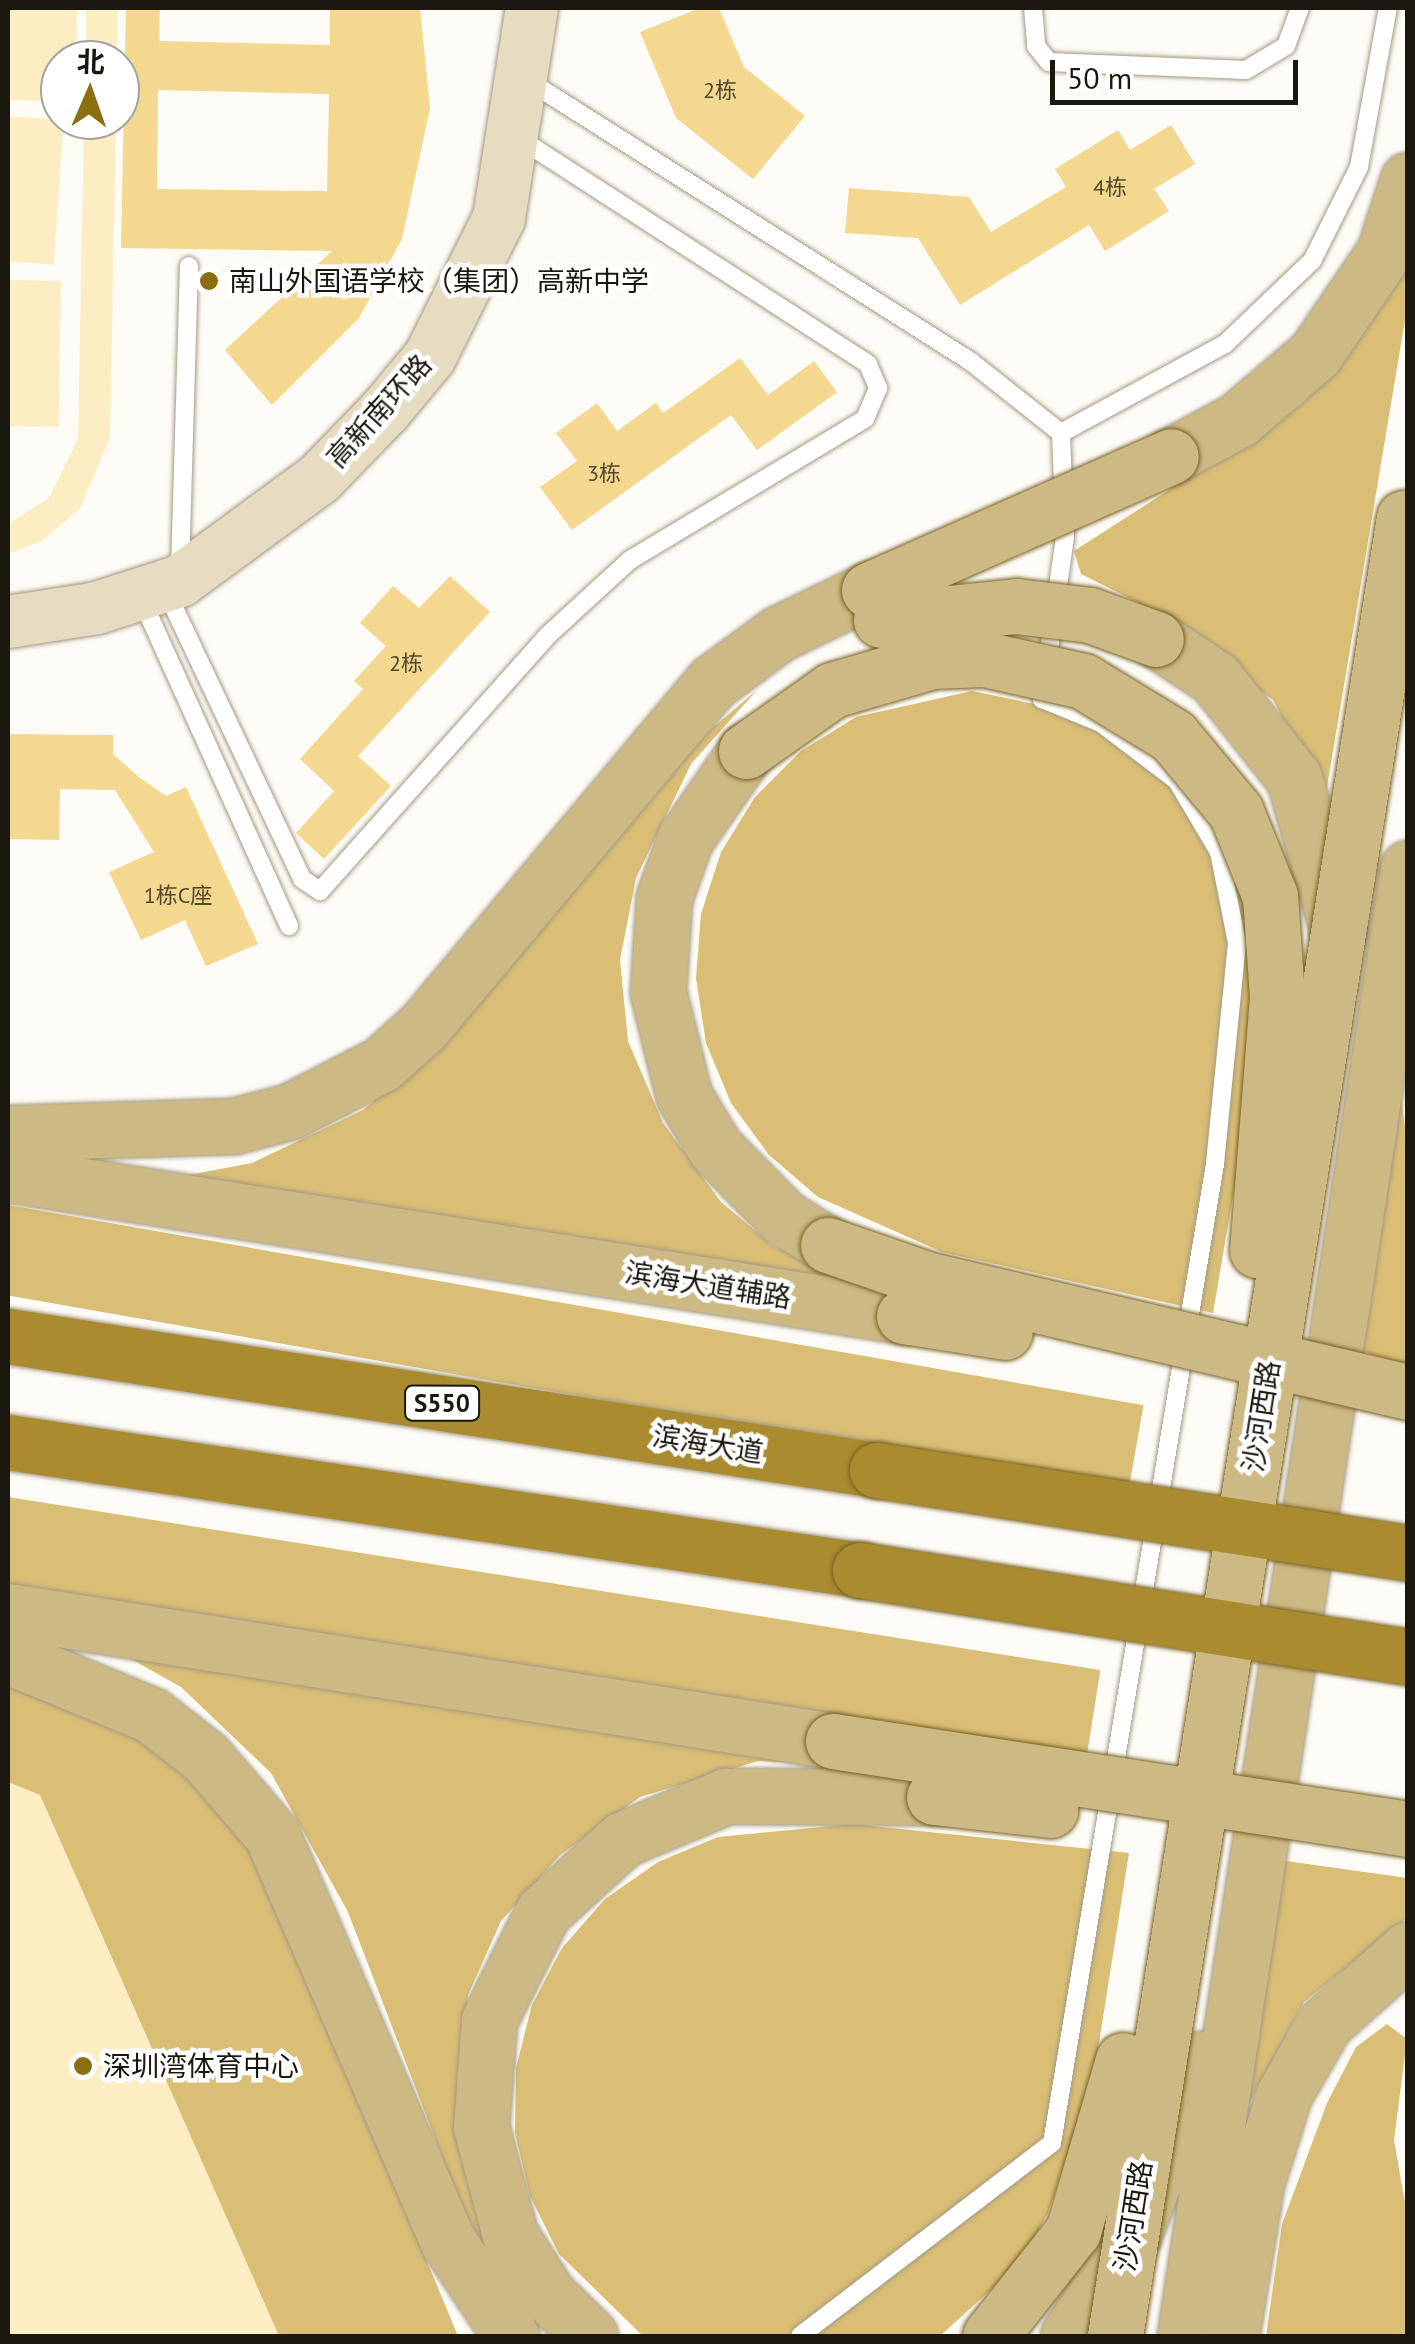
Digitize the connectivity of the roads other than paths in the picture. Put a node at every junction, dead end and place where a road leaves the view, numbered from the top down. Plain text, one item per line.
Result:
1 (532, 8) edge
2 (1032, 8) edge
3 (1300, 8) edge
4 (1388, 8) edge
5 (527, 80) junction
6 (518, 138) junction
7 (1408, 180) edge
8 (189, 266) dead end
9 (1061, 433) junction
10 (1406, 507) edge
11 (162, 588) junction
12 (875, 605) junction
13 (8, 622) edge
14 (1408, 868) edge
15 (289, 926) dead end
16 (8, 1133) edge
17 (8, 1174) edge
18 (1339, 1288) junction
19 (8, 1336) edge
20 (1408, 1394) edge
21 (8, 1442) edge
22 (1248, 1498) junction
23 (1408, 1553) edge
24 (8, 1611) edge
25 (8, 1656) edge
26 (1408, 1658) edge
27 (1197, 1792) junction
28 (1386, 1826) edge
29 (1259, 1834) junction
30 (1408, 1949) edge
31 (511, 2336) edge
32 (589, 2336) edge
33 (800, 2336) edge
34 (990, 2336) edge
35 (1068, 2336) edge
36 (1115, 2336) edge
37 (1185, 2336) edge
38 (1230, 2336) edge

1 - 5 street, 高新南环路
2 - 3 lane
4 - 9 lane
5 - 6 street, 高新南环路
5 - 9 lane
6 - 11 street, 高新南环路
6 - 11 lane
7 - 12 main road, bridge
8 - 11 lane
9 - 33 lane
10 - 22 main road, 沙河西路, bridge
11 - 13 street, 高新南环路
11 - 15 lane
12 - 16 main road
12 - 18 main road, bridge
14 - 18 main road, 沙河西路
17 - 20 main road, 滨海大道辅路, bridge
18 - 29 main road, 沙河西路
19 - 23 highway, 滨海大道 / S550, bridge
20 - 22 main road, bridge
21 - 26 highway, bridge
22 - 27 main road, 沙河西路, bridge
24 - 28 main road, bridge
25 - 31 main road
27 - 34 main road, bridge
27 - 36 main road, 沙河西路, bridge
28 - 32 main road, bridge
29 - 35 main road
29 - 37 main road, 沙河西路
30 - 38 main road

